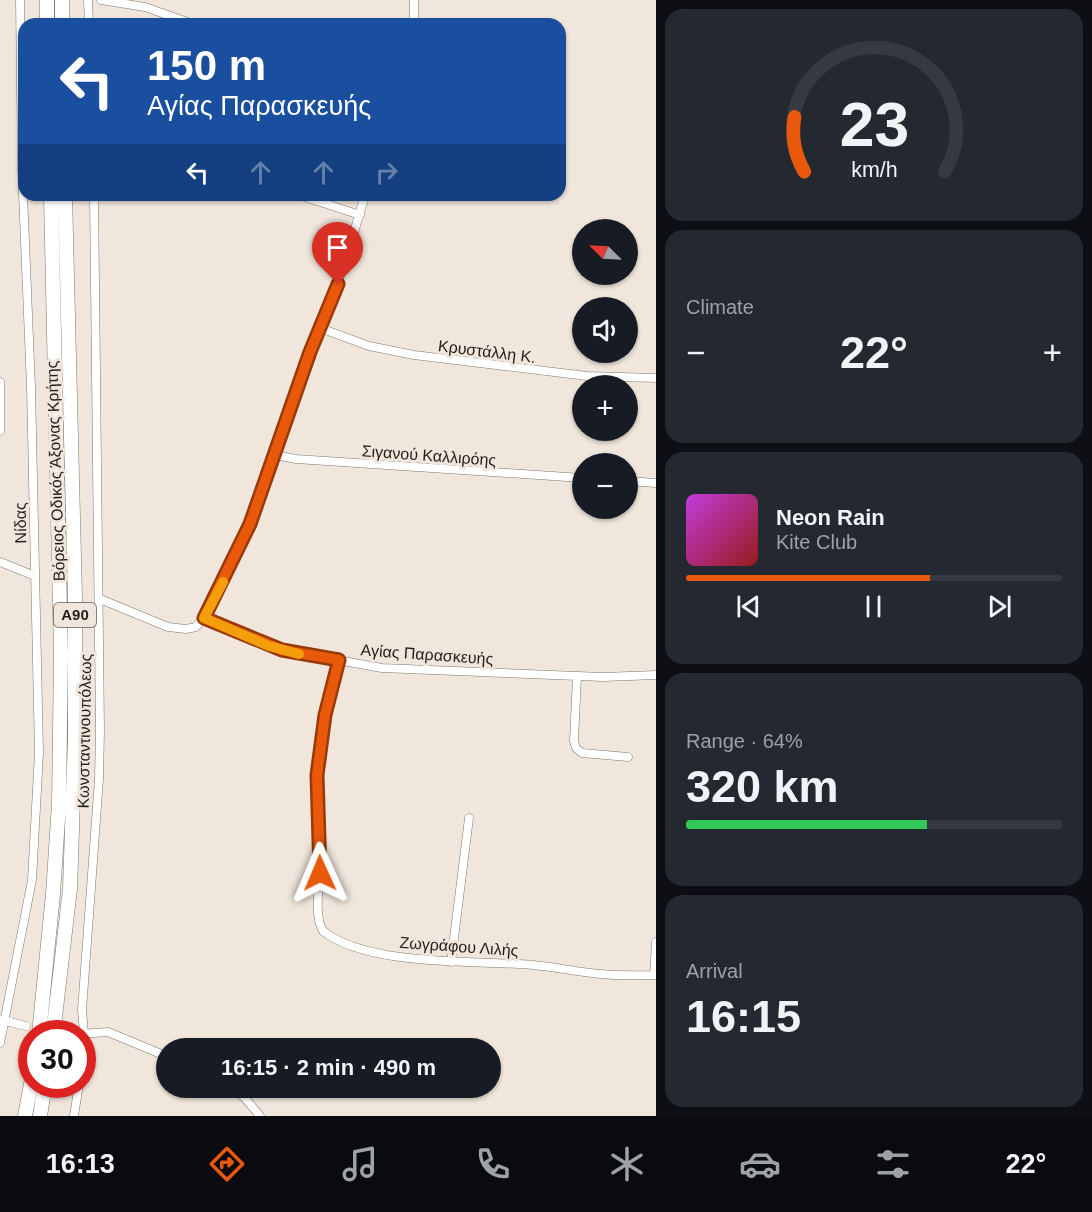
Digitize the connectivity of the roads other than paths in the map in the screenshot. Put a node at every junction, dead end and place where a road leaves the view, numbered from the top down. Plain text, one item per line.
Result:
1 (20, 0) edge
2 (46, 0) edge
3 (62, 0) edge
4 (88, 0) edge
5 (101, 0) edge
6 (414, 0) edge
7 (20, 18) edge
8 (47, 18) edge
9 (62, 18) edge
10 (89, 18) edge
11 (177, 18) edge
12 (414, 18) edge
13 (23, 201) edge
14 (51, 201) edge
15 (65, 201) edge
16 (94, 201) edge
17 (316, 201) edge
18 (364, 201) edge
19 (360, 216) junction
20 (320, 328) junction
21 (656, 378) edge
22 (0, 382) edge
23 (0, 430) edge
24 (275, 455) junction
25 (572, 477) edge
26 (638, 482) edge
27 (656, 483) edge
28 (0, 562) edge
29 (35, 576) junction
30 (100, 599) junction
31 (204, 618) junction
32 (339, 660) junction
33 (656, 675) edge
34 (577, 676) junction
35 (628, 757) dead end
36 (469, 818) dead end
37 (656, 942) edge
38 (451, 962) junction
39 (655, 975) edge
40 (2, 1020) edge
41 (40, 1020) edge
42 (55, 1020) edge
43 (82, 1020) edge
44 (18, 1024) edge
45 (96, 1032) edge
46 (0, 1043) edge
47 (156, 1052) edge
48 (28, 1098) edge
49 (43, 1098) edge
50 (77, 1098) edge
51 (245, 1098) edge
52 (25, 1116) edge
53 (40, 1116) edge
54 (74, 1116) edge
55 (260, 1116) edge

1 - 7 street, Νίδας
2 - 8 highway
3 - 9 highway
4 - 10 street
5 - 11 street
6 - 12 street
13 - 29 street, Νίδας
14 - 41 highway, Βόρειος Οδικός Άξονας Κρήτης / Α90
15 - 42 highway, Βόρειος Οδικός Άξονας Κρήτης / Α90
16 - 30 street, Κωνσταντινουπόλεως
17 - 19 street
18 - 19 street
19 - 20 street
20 - 21 street, Κρυστάλλη Κ.
20 - 24 street
22 - 23 street
24 - 25 street, Σιγανού Καλλιρόης
24 - 31 street
26 - 27 street
28 - 29 street
29 - 40 street, Νίδας
30 - 31 street
30 - 43 street, Κωνσταντινουπόλεως
31 - 32 street, Αγίας Παρασκευής
32 - 34 street, Αγίας Παρασκευής
32 - 38 street, Ζωγράφου Λιλής
33 - 34 street, Αγίας Παρασκευής
34 - 35 street
36 - 38 street
37 - 39 street
38 - 39 street, Ζωγράφου Λιλής
40 - 44 street
40 - 46 street, Νίδας
45 - 47 street
48 - 52 highway
49 - 53 highway
50 - 54 street
51 - 55 street

